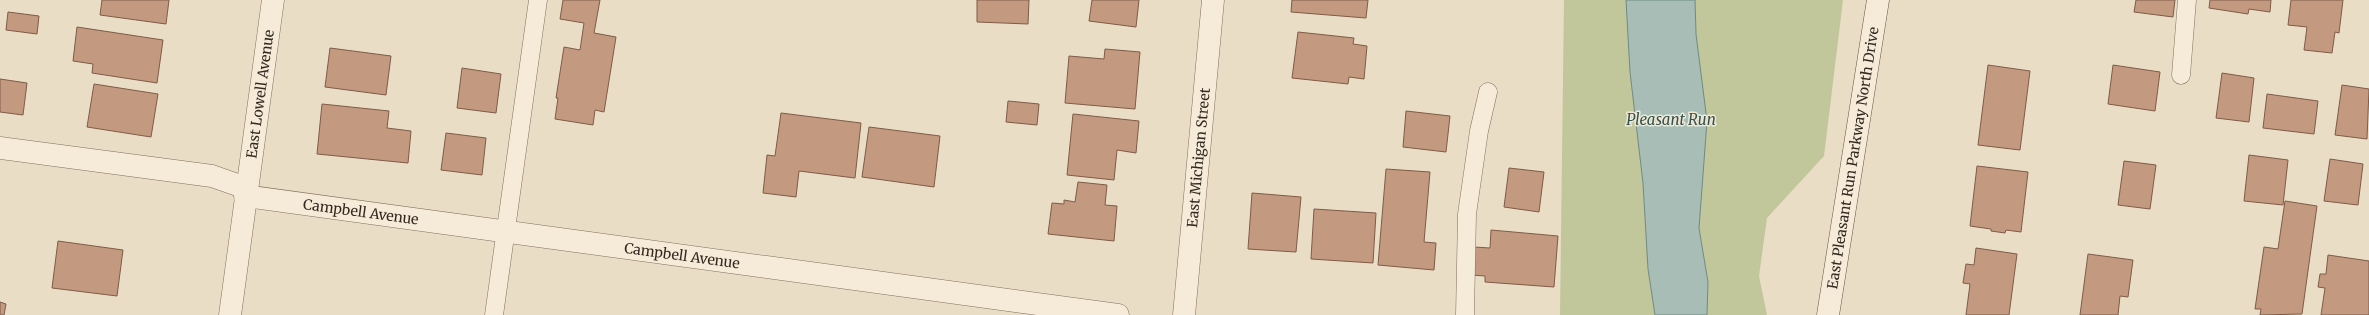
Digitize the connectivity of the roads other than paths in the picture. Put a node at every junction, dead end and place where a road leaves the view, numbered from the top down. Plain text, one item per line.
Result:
1 (273, 0) edge
2 (538, 0) edge
3 (1214, 0) edge
4 (1878, 0) edge
5 (2187, 0) edge
6 (2181, 75) dead end
7 (1488, 92) dead end
8 (0, 148) edge
9 (246, 192) junction
10 (505, 232) junction
11 (230, 315) edge
12 (494, 315) edge
13 (1118, 315) edge
14 (1184, 315) edge
15 (1465, 315) edge
16 (1828, 315) edge

1 - 9 street, East Lowell Avenue
2 - 10 lane
3 - 14 street, East Michigan Street
4 - 16 street, East Pleasant Run Parkway North Drive
5 - 6 lane
7 - 15 lane
8 - 9 street, Campbell Avenue
9 - 10 street, Campbell Avenue
9 - 11 street, East Lowell Avenue
10 - 12 lane
10 - 13 street, Campbell Avenue

